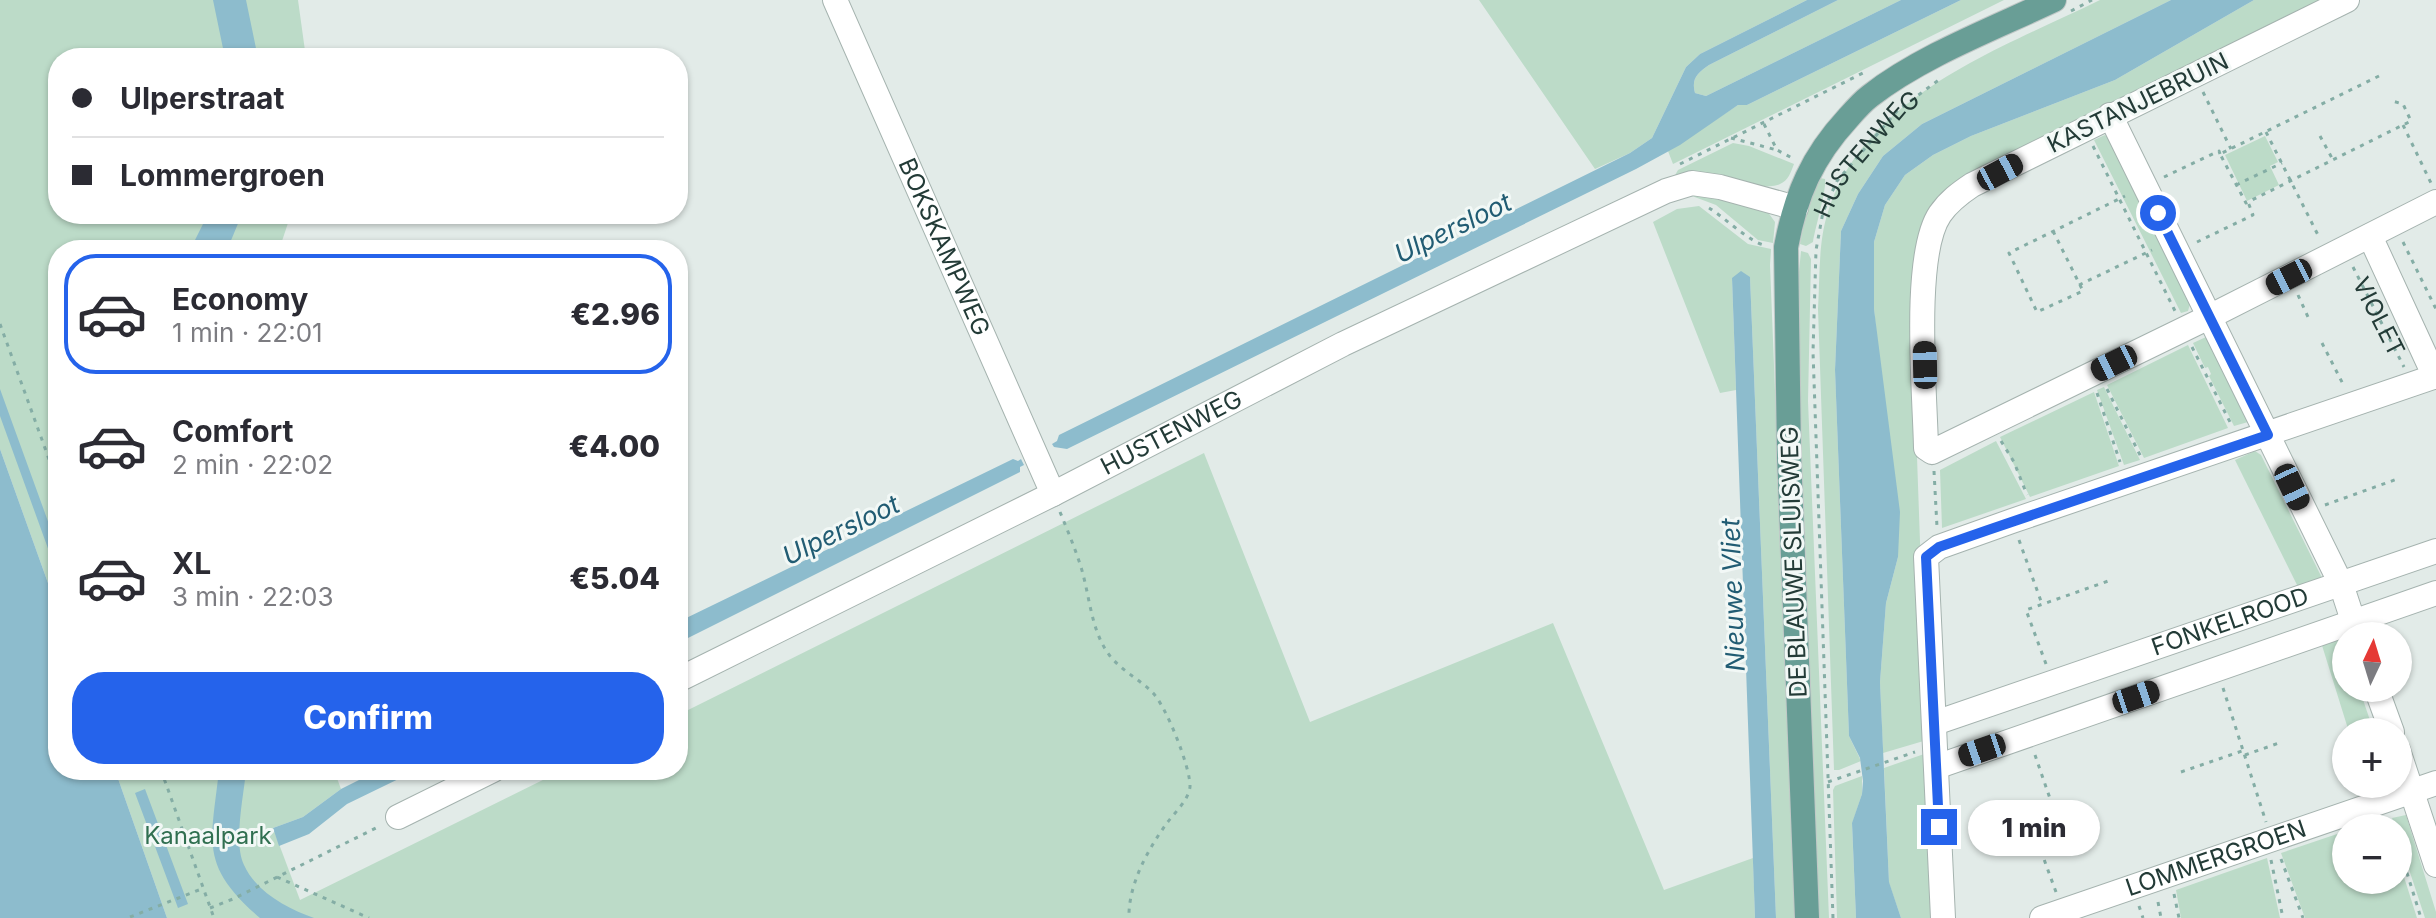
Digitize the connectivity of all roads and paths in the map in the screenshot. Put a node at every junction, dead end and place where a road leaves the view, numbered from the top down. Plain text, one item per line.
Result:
1 (835, 0) edge
2 (2092, 0) edge
3 (2347, 0) edge
4 (2059, 7) edge
5 (2195, 74) junction
6 (2379, 76) dead end
7 (1939, 79) dead end
8 (2392, 101) dead end
9 (2110, 115) junction
10 (1763, 123) dead end
11 (2403, 125) junction
12 (2084, 128) junction
13 (2266, 132) junction
14 (2320, 136) dead end
15 (1731, 138) junction
16 (2231, 149) junction
17 (1777, 150) dead end
18 (2220, 154) junction
19 (2333, 160) junction
20 (2282, 163) junction
21 (2291, 181) junction
22 (2236, 185) junction
23 (2144, 187) junction
24 (1666, 191) junction
25 (2436, 193) edge
26 (2119, 199) junction
27 (2248, 202) junction
28 (2436, 202) edge
29 (1703, 204) dead end
30 (1796, 208) junction
31 (2394, 224) junction
32 (2053, 231) junction
33 (2370, 236) junction
34 (2174, 246) junction
35 (1786, 247) junction
36 (1816, 250) joint
37 (2146, 252) junction
38 (2337, 253) junction
39 (2289, 277) junction
40 (2079, 285) junction
41 (2436, 309) edge
42 (2209, 317) junction
43 (2308, 317) dead end
44 (0, 324) edge
45 (2184, 329) junction
46 (2322, 343) dead end
47 (2428, 379) edge
48 (2097, 380) junction
49 (2353, 405) junction
50 (1991, 423) junction
51 (2268, 435) junction
52 (2241, 444) junction
53 (1932, 452) junction
54 (48, 456) edge
55 (2143, 461) dead end
56 (2400, 478) dead end
57 (2127, 482) junction
58 (1053, 494) junction
59 (2304, 512) junction
60 (2036, 513) junction
61 (2012, 521) junction
62 (1939, 547) junction
63 (2436, 551) edge
64 (2111, 580) dead end
65 (2341, 584) junction
66 (2436, 593) edge
67 (2042, 604) junction
68 (2354, 622) edge
69 (2372, 622) edge
70 (2332, 636) edge
71 (2217, 669) junction
72 (688, 675) edge
73 (2052, 683) junction
74 (2029, 734) junction
75 (2279, 743) dead end
76 (1935, 745) junction
77 (2244, 753) junction
78 (1897, 758) dead end
79 (2181, 772) dead end
80 (165, 780) edge
81 (473, 780) edge
82 (1828, 782) junction
83 (2436, 783) edge
84 (2412, 791) joint
85 (2394, 798) edge
86 (2080, 808) dead end
87 (2056, 816) junction
88 (398, 817) joint
89 (2272, 844) junction
90 (2436, 865) edge
91 (277, 877) junction
92 (204, 888) junction
93 (2412, 889) edge
94 (2156, 894) dead end
95 (210, 908) junction
96 (2052, 914) edge
97 (130, 917) edge
98 (214, 918) edge
99 (369, 918) edge
100 (1129, 918) edge
101 (1807, 918) edge
102 (1833, 918) edge
103 (1943, 918) edge
104 (2161, 918) edge
105 (2283, 918) edge
106 (2303, 918) edge
107 (2421, 918) edge

1 - 58 street, BOKSKAMPWEG
2 - 4 path
3 - 5 street, KASTANJEBRUIN
4 - 30 main road, HUSTENWEG
5 - 9 street, KASTANJEBRUIN
5 - 16 path
6 - 13 path
7 - 36 path, HUSTENWEG
8 - 11 path
9 - 12 street, KASTANJEBRUIN
9 - 23 street
10 - 15 path
11 - 19 path
11 - 25 path
12 - 26 path
12 - 53 street, KASTANJEBRUIN
13 - 16 path
13 - 20 path, VIOLET
14 - 19 path
15 - 17 path
15 - 24 path
16 - 18 path
18 - 22 path
18 - 23 path
19 - 21 path
20 - 21 path, VIOLET
20 - 22 path
21 - 27 path
21 - 38 path, VIOLET
22 - 27 path
23 - 26 path
23 - 34 street
24 - 30 street, HUSTENWEG
24 - 58 street, HUSTENWEG
26 - 32 path
26 - 37 path
27 - 34 path
28 - 31 street
29 - 35 path
30 - 35 main road, DE BLAUWE SLUISWEG
31 - 33 street
31 - 41 path
32 - 40 path
32 - 40 path
33 - 38 street
33 - 47 street, VIOLET
34 - 37 path
34 - 42 street
35 - 101 main road, DE BLAUWE SLUISWEG
36 - 82 path, DE BLAUWE SLUISWEG
37 - 40 path
37 - 45 path
38 - 39 street
38 - 47 path, VIOLET
39 - 42 street
39 - 43 path
42 - 45 street
42 - 51 street
44 - 54 path
45 - 48 street
45 - 52 path
46 - 49 path
47 - 49 street
48 - 50 street
48 - 55 path
48 - 57 path
49 - 51 street
50 - 53 street
50 - 60 path
51 - 52 street
51 - 59 street
52 - 57 street
53 - 62 path
56 - 59 path
57 - 60 street
58 - 72 street, HUSTENWEG
58 - 100 path
59 - 65 street
60 - 61 street
61 - 62 street
61 - 67 path
62 - 76 street
63 - 65 street, FONKELROOD
64 - 67 path
65 - 68 street
65 - 73 street, FONKELROOD
66 - 69 street
67 - 73 path
70 - 71 street
71 - 74 street
71 - 77 path
73 - 76 street, FONKELROOD
74 - 76 street
74 - 87 path
75 - 77 path
76 - 103 street
77 - 79 path
77 - 89 path
78 - 82 path
80 - 92 path
81 - 88 street
82 - 102 path, DE BLAUWE SLUISWEG
83 - 84 street, LOMMERGROEN
84 - 90 street
85 - 89 street, LOMMERGROEN
86 - 87 path
87 - 96 path
88 - 91 path
89 - 96 street, LOMMERGROEN
89 - 105 path
89 - 106 path
91 - 95 path
91 - 99 path
92 - 95 path
92 - 97 path
93 - 107 path
94 - 104 path
95 - 98 path

